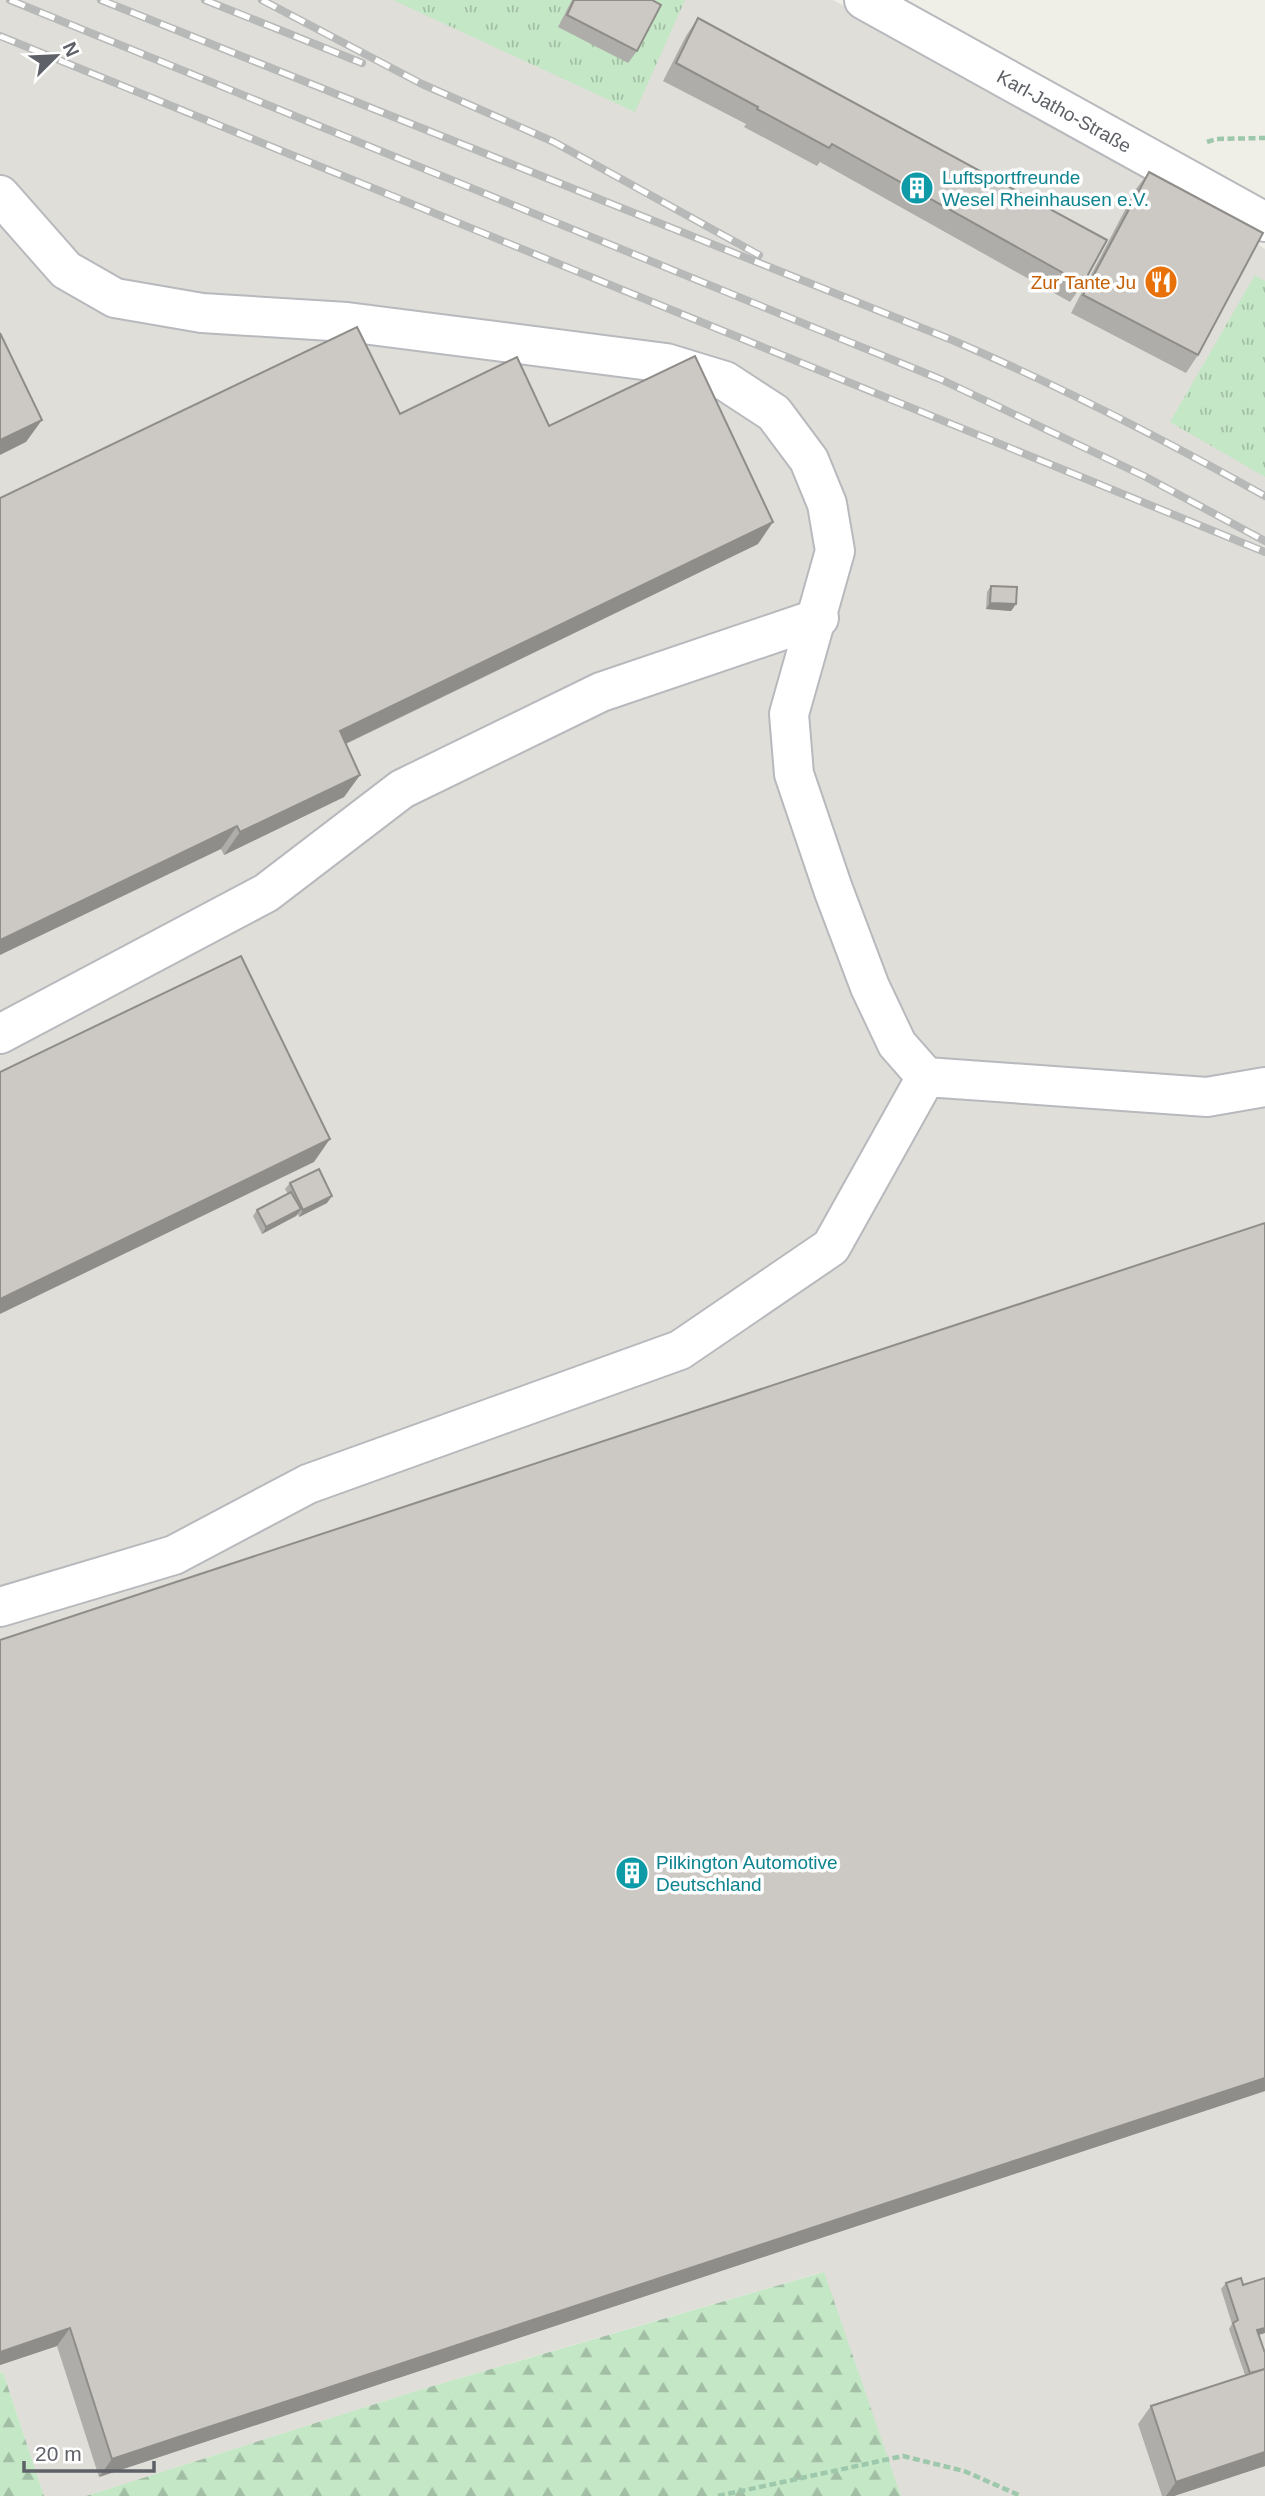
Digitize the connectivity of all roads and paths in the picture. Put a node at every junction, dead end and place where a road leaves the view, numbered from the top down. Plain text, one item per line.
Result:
1 (864, 0) edge
2 (0, 195) edge
3 (1265, 222) edge
4 (819, 618) junction
5 (0, 1034) edge
6 (926, 1077) junction
7 (1265, 1087) edge
8 (0, 1607) edge
9 (718, 2496) edge
10 (1021, 2496) edge

1 - 3 street, Karl-Jatho-Straße
2 - 4 street
4 - 5 street
4 - 6 street
6 - 7 street
6 - 8 street
9 - 10 path

